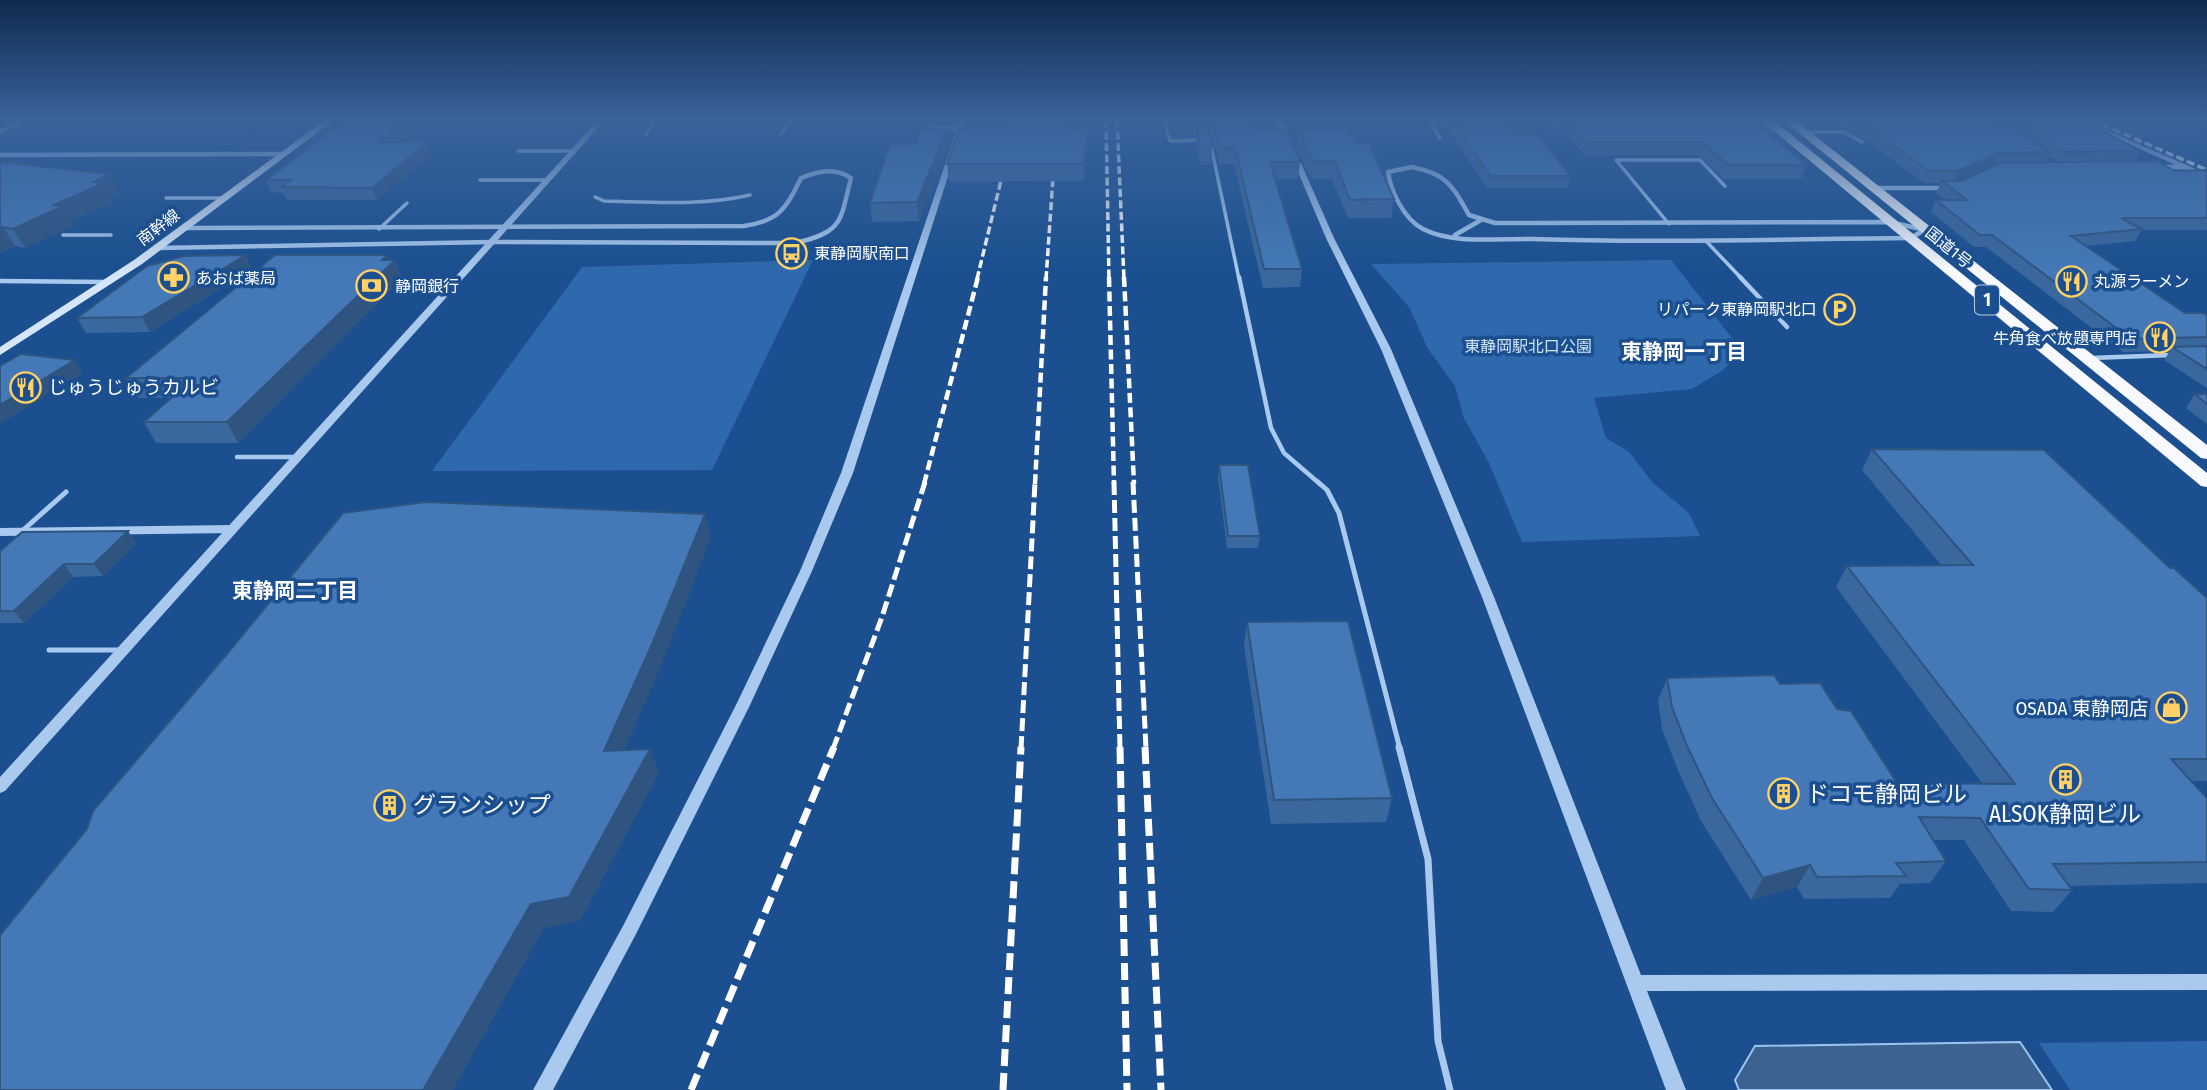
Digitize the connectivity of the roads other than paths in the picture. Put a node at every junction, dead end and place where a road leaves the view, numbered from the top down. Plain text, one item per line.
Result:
1 (261, 171) edge
2 (556, 171) edge
3 (829, 171) edge
4 (836, 171) edge
5 (946, 171) edge
6 (1217, 171) edge
7 (1301, 171) edge
8 (1393, 171) edge
9 (1436, 171) edge
10 (1625, 171) edge
11 (1710, 171) edge
12 (1828, 171) edge
13 (1852, 171) edge
14 (480, 180) dead end
15 (548, 180) junction
16 (1725, 186) edge
17 (1873, 188) junction
18 (1954, 188) edge
19 (750, 195) dead end
20 (595, 197) dead end
21 (166, 198) dead end
22 (225, 198) junction
23 (407, 203) dead end
24 (1481, 220) junction
25 (1890, 222) junction
26 (1669, 224) junction
27 (183, 229) junction
28 (379, 229) junction
29 (504, 229) junction
30 (1925, 230) junction
31 (63, 235) edge
32 (111, 235) dead end
33 (1451, 237) junction
34 (1910, 238) junction
35 (1705, 240) junction
36 (492, 242) junction
37 (157, 248) junction
38 (0, 281) edge
39 (108, 282) junction
40 (1787, 327) dead end
41 (0, 352) edge
42 (2180, 355) edge
43 (2087, 358) junction
44 (2207, 454) edge
45 (237, 457) dead end
46 (298, 457) junction
47 (2207, 482) edge
48 (66, 492) dead end
49 (233, 528) junction
50 (0, 532) edge
51 (20, 532) junction
52 (49, 650) dead end
53 (124, 650) junction
54 (0, 787) edge
55 (2207, 982) edge
56 (1636, 983) junction
57 (543, 1090) edge
58 (1450, 1090) edge
59 (1676, 1090) edge

1 - 22 main road, 南幹線
2 - 15 street
3 - 29 street
4 - 36 street
5 - 57 street
6 - 58 lane
7 - 56 street
8 - 33 street
9 - 24 street
10 - 26 lane
11 - 16 lane
12 - 25 highway, 国道1号 / 1
13 - 17 highway, 国道1号 / 1
14 - 15 lane
15 - 29 street
17 - 18 street
17 - 30 highway, 国道1号 / 1
19 - 20 lane
21 - 22 lane
22 - 27 main road, 南幹線
23 - 28 lane
24 - 26 street
24 - 33 street
25 - 26 street
25 - 30 street
25 - 34 highway, 国道1号 / 1
27 - 28 street
27 - 37 main road, 南幹線
28 - 29 street
29 - 36 street
30 - 34 street
30 - 43 highway, 国道1号 / 1
31 - 32 lane
33 - 35 street
34 - 35 street
34 - 47 highway, 国道1号 / 1
35 - 40 lane
36 - 37 street
36 - 46 street
37 - 39 main road, 南幹線
38 - 39 lane
39 - 41 main road, 南幹線
42 - 43 lane
43 - 44 highway, 国道1号 / 1
45 - 46 lane
46 - 49 street
48 - 51 lane
49 - 51 street
49 - 53 street
50 - 51 street
52 - 53 lane
53 - 54 street
55 - 56 street
56 - 59 street

